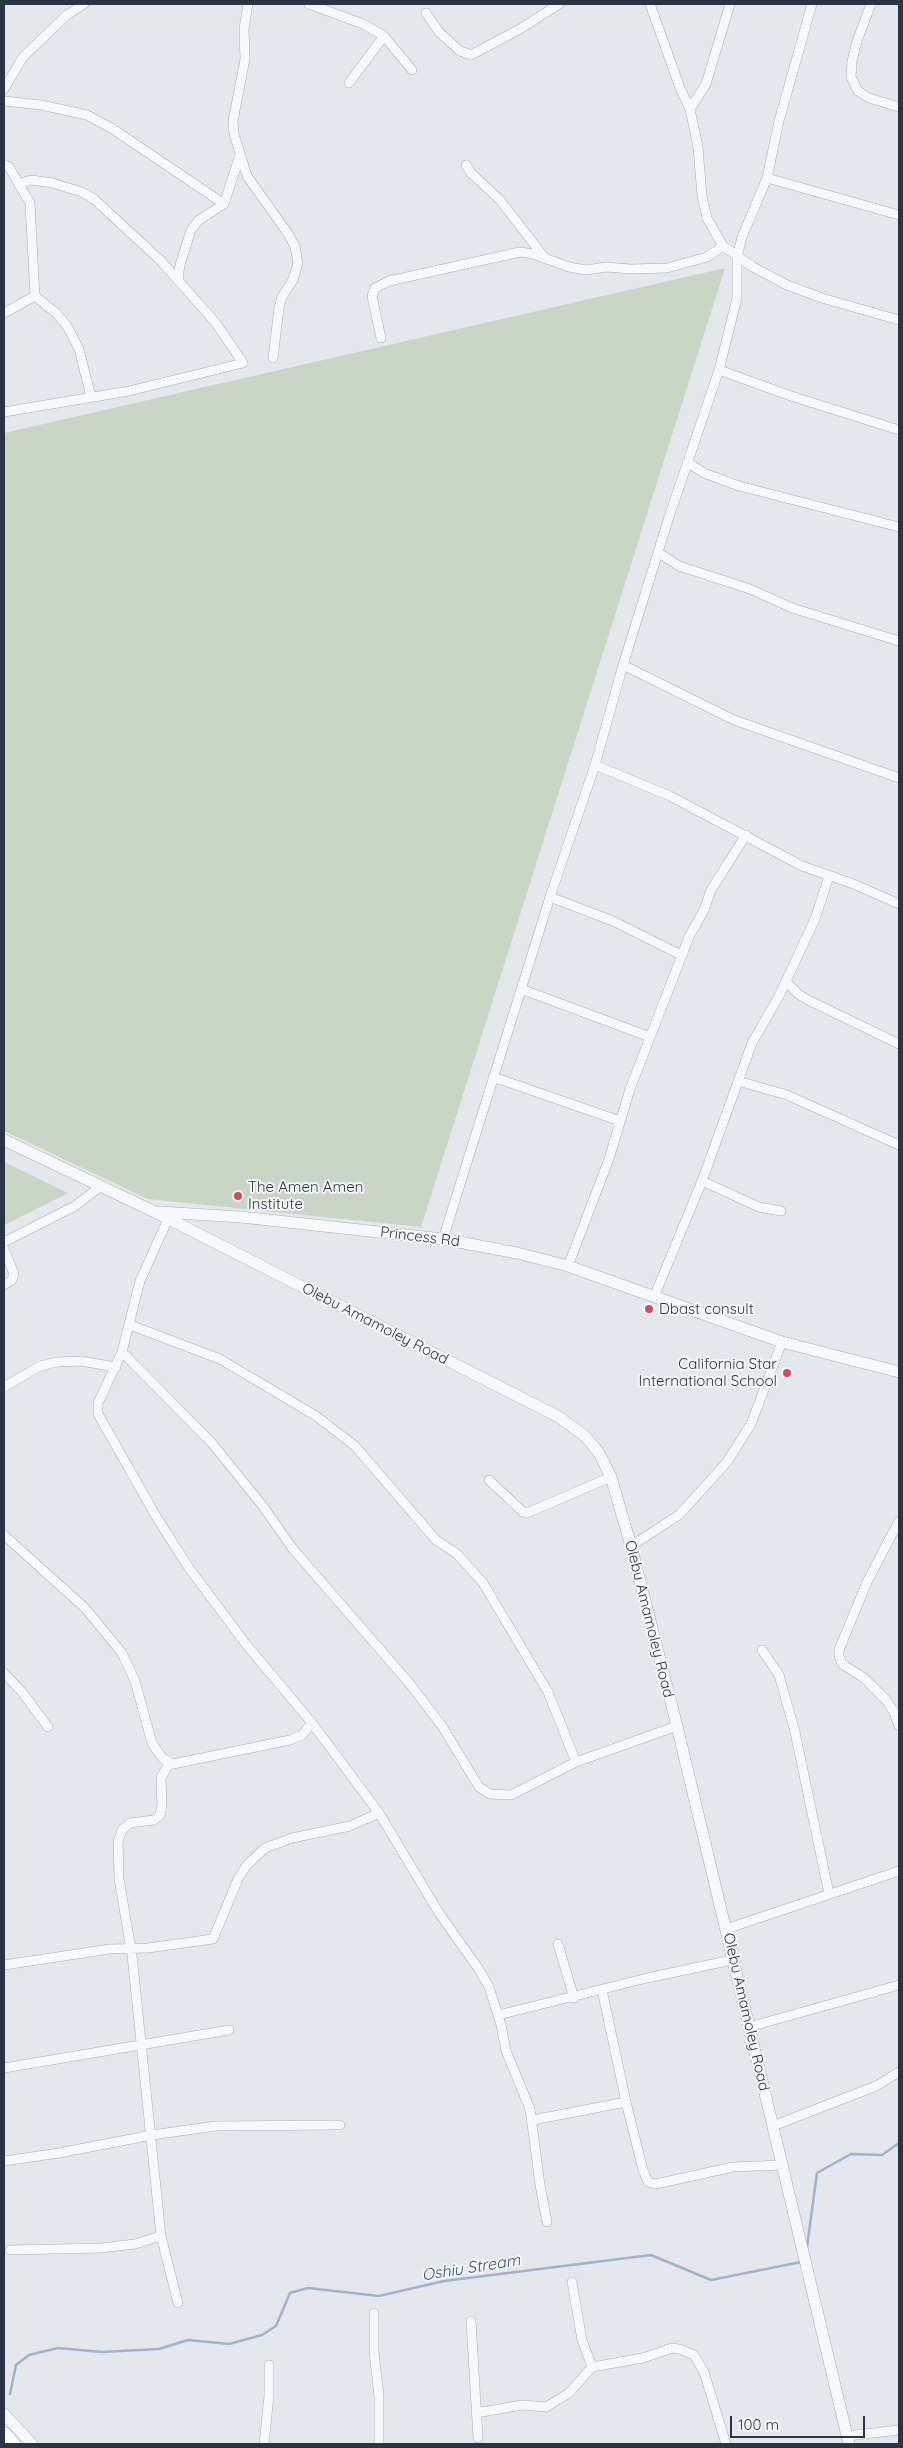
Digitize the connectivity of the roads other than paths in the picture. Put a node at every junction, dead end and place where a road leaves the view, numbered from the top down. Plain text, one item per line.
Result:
1 (84, 4) edge
2 (248, 4) edge
3 (309, 4) edge
4 (559, 4) edge
5 (650, 4) edge
6 (730, 4) edge
7 (812, 4) edge
8 (871, 4) edge
9 (426, 13) dead end
10 (384, 36) junction
11 (412, 70) dead end
12 (349, 83) dead end
13 (4, 89) edge
14 (4, 101) edge
15 (899, 107) edge
16 (690, 109) junction
17 (240, 155) junction
18 (4, 165) edge
19 (466, 165) dead end
20 (767, 178) junction
21 (18, 184) junction
22 (224, 204) junction
23 (899, 215) edge
24 (723, 246) junction
25 (738, 257) junction
26 (546, 259) junction
27 (178, 280) junction
28 (36, 296) junction
29 (4, 313) edge
30 (899, 320) edge
31 (381, 338) dead end
32 (273, 358) dead end
33 (719, 370) junction
34 (91, 397) junction
35 (4, 412) edge
36 (899, 430) edge
37 (687, 462) junction
38 (899, 527) edge
39 (659, 553) junction
40 (899, 641) edge
41 (623, 665) junction
42 (595, 765) junction
43 (899, 778) edge
44 (746, 835) junction
45 (829, 876) junction
46 (550, 897) junction
47 (899, 904) edge
48 (681, 955) junction
49 (787, 982) junction
50 (521, 989) junction
51 (650, 1037) junction
52 (899, 1044) edge
53 (494, 1077) junction
54 (738, 1081) junction
55 (620, 1121) junction
56 (4, 1140) edge
57 (899, 1145) edge
58 (702, 1181) junction
59 (101, 1186) junction
60 (781, 1211) dead end
61 (155, 1212) junction
62 (168, 1218) junction
63 (443, 1239) junction
64 (4, 1242) edge
65 (4, 1249) edge
66 (568, 1266) junction
67 (4, 1285) edge
68 (654, 1298) junction
69 (130, 1325) junction
70 (782, 1342) junction
71 (122, 1352) junction
72 (116, 1367) junction
73 (899, 1372) edge
74 (4, 1387) edge
75 (611, 1477) junction
76 (489, 1480) dead end
77 (899, 1520) edge
78 (4, 1534) edge
79 (631, 1546) junction
80 (762, 1650) dead end
81 (4, 1673) edge
82 (312, 1723) junction
83 (677, 1726) junction
84 (899, 1726) edge
85 (48, 1727) dead end
86 (576, 1762) junction
87 (171, 1763) junction
88 (379, 1813) junction
89 (899, 1872) edge
90 (829, 1894) junction
91 (726, 1929) junction
92 (558, 1944) dead end
93 (130, 1948) junction
94 (732, 1960) junction
95 (4, 1965) edge
96 (899, 1985) edge
97 (602, 1990) junction
98 (574, 1998) junction
99 (498, 2015) junction
100 (749, 2027) junction
101 (229, 2030) dead end
102 (142, 2045) junction
103 (4, 2068) edge
104 (899, 2072) edge
105 (626, 2102) junction
106 (533, 2120) junction
107 (340, 2125) dead end
108 (773, 2126) junction
109 (152, 2135) junction
110 (4, 2161) edge
111 (782, 2165) junction
112 (547, 2222) dead end
113 (161, 2236) junction
114 (10, 2250) dead end
115 (572, 2282) dead end
116 (178, 2303) dead end
117 (374, 2313) dead end
118 (471, 2321) dead end
119 (268, 2365) dead end
120 (592, 2367) junction
121 (476, 2413) junction
122 (4, 2414) edge
123 (899, 2430) edge
124 (4, 2434) edge
125 (478, 2438) dead end
126 (848, 2440) edge
127 (13, 2444) edge
128 (32, 2444) edge
129 (264, 2444) edge
130 (379, 2444) edge
131 (726, 2444) edge

1 - 13 street
2 - 17 street
3 - 10 street
4 - 9 street
5 - 16 street
6 - 16 street
7 - 20 street
8 - 15 street
10 - 11 street
10 - 12 street
14 - 22 street
16 - 24 street
17 - 22 street
17 - 32 street
18 - 21 street
19 - 26 street
20 - 23 street
20 - 25 street
21 - 27 street
21 - 28 street
22 - 27 street
24 - 25 street
24 - 26 street
25 - 30 street
25 - 33 street
26 - 31 street
27 - 34 street
28 - 29 street
28 - 34 street
33 - 36 street
33 - 37 street
34 - 35 street
37 - 38 street
37 - 39 street
39 - 40 street
39 - 41 street
41 - 42 street
41 - 43 street
42 - 44 street
42 - 46 street
44 - 45 street
44 - 48 street
45 - 47 street
45 - 49 street
46 - 48 street
46 - 50 street
48 - 51 street
49 - 52 street
49 - 54 street
50 - 51 street
50 - 53 street
51 - 55 street
53 - 55 street
53 - 63 street
54 - 57 street
54 - 58 street
55 - 66 street
56 - 59 street, Olebu Amamoley Road
58 - 60 street
58 - 68 street
59 - 61 street, Olebu Amamoley Road
59 - 64 street
61 - 62 street, Olebu Amamoley Road
61 - 63 street, Princess Rd
62 - 69 street
62 - 75 street, Olebu Amamoley Road
63 - 66 street, Princess Rd
65 - 67 street
66 - 68 street, Princess Rd
68 - 70 street, Princess Rd
69 - 71 street
69 - 86 street
70 - 73 street, Princess Rd
70 - 79 street
71 - 72 street
71 - 86 street
72 - 74 street
72 - 82 street
75 - 76 street
75 - 79 street, Olebu Amamoley Road
77 - 84 street
78 - 87 street
79 - 83 street, Olebu Amamoley Road
80 - 90 street
81 - 85 street
82 - 87 street
82 - 88 street
83 - 86 street
83 - 91 street, Olebu Amamoley Road
87 - 93 street
88 - 93 street
88 - 99 street
89 - 90 street
90 - 91 street
91 - 94 street, Olebu Amamoley Road
92 - 98 street
93 - 95 street
93 - 102 street
94 - 97 street
94 - 100 street, Olebu Amamoley Road
96 - 100 street
97 - 98 street
97 - 105 street
98 - 99 street
99 - 106 street
100 - 108 street, Olebu Amamoley Road
101 - 102 street
102 - 103 street
102 - 109 street
104 - 108 street
105 - 106 street
105 - 111 street
106 - 112 street
107 - 109 street
108 - 111 street, Olebu Amamoley Road
109 - 110 street
109 - 113 street
111 - 126 street, Olebu Amamoley Road
113 - 114 street
113 - 116 street
115 - 120 street
117 - 130 street
118 - 121 street
119 - 129 street
120 - 121 street
120 - 131 street
121 - 125 street
122 - 128 street
123 - 126 street
124 - 127 main road

